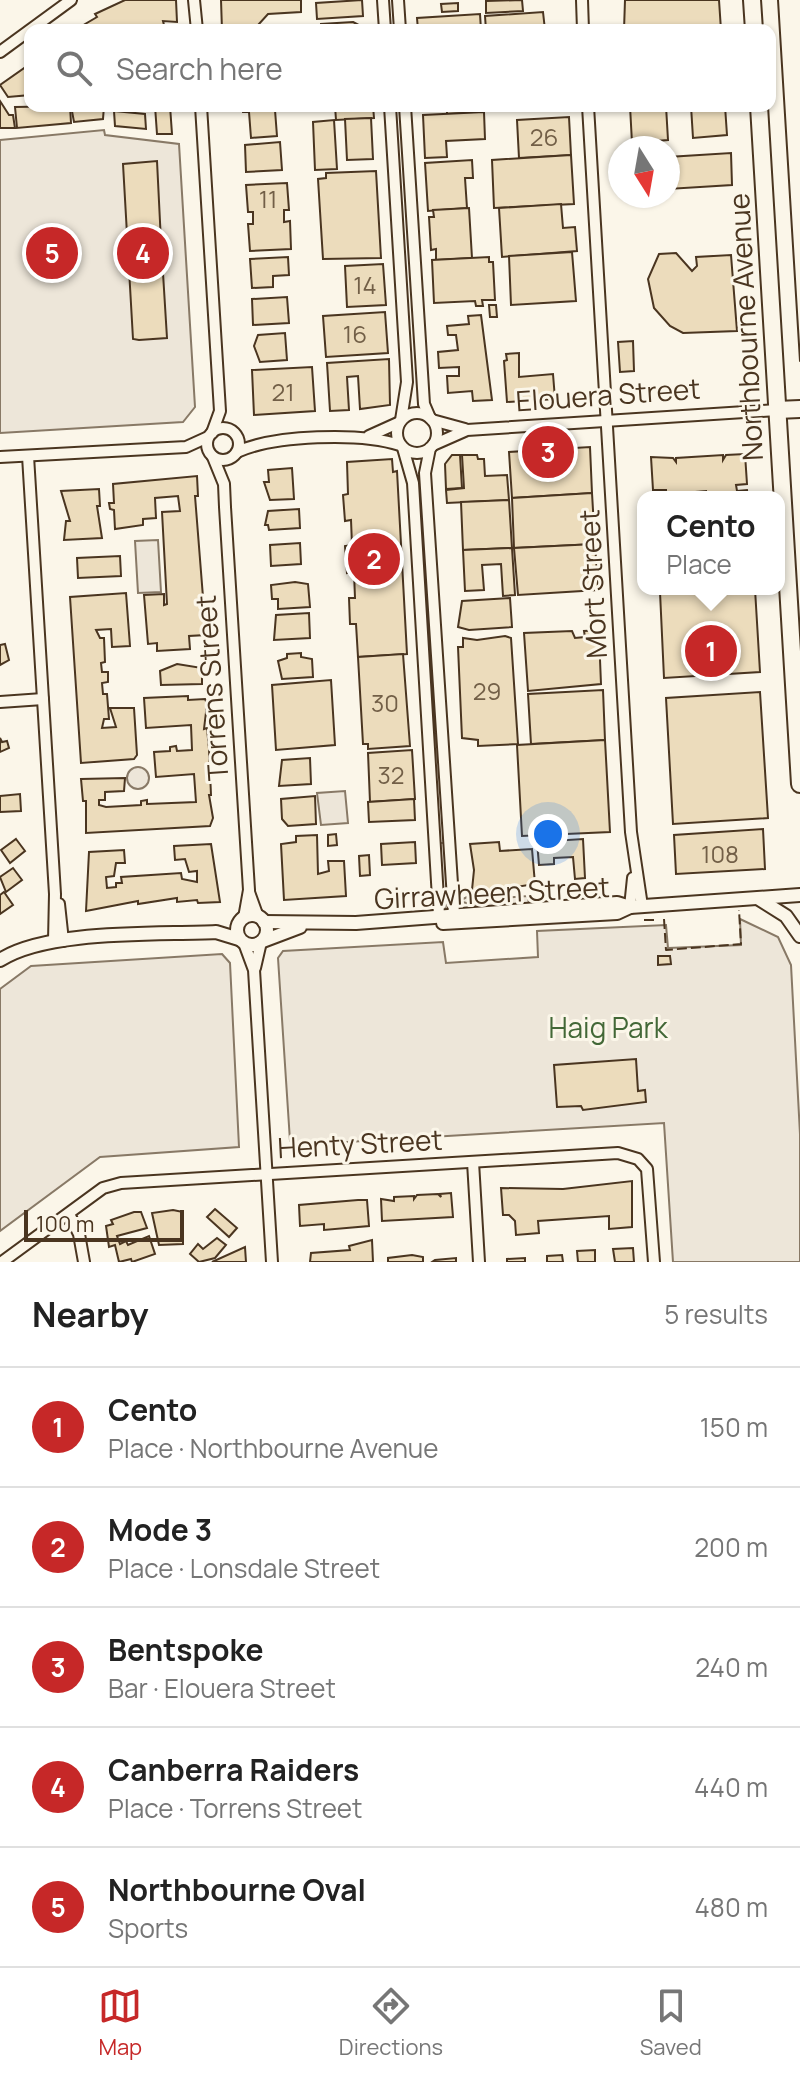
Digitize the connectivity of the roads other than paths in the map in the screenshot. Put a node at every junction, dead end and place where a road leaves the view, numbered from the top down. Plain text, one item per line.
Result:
1 (71, 0) edge
2 (383, 0) edge
3 (398, 0) edge
4 (582, 0) edge
5 (752, 0) edge
6 (196, 3) edge
7 (38, 24) edge
8 (197, 24) edge
9 (385, 24) edge
10 (400, 24) edge
11 (583, 24) edge
12 (754, 24) edge
13 (24, 34) edge
14 (0, 52) edge
15 (201, 112) edge
16 (390, 112) edge
17 (405, 112) edge
18 (588, 112) edge
19 (759, 112) edge
20 (419, 330) junction
21 (404, 331) junction
22 (800, 409) edge
23 (777, 410) junction
24 (220, 411) junction
25 (431, 419) junction
26 (401, 421) junction
27 (607, 421) junction
28 (467, 430) junction
29 (234, 434) junction
30 (210, 435) junction
31 (367, 437) junction
32 (256, 443) junction
33 (402, 446) junction
34 (186, 447) junction
35 (432, 447) junction
36 (235, 454) junction
37 (28, 456) junction
38 (212, 456) junction
39 (0, 457) edge
40 (224, 484) junction
41 (782, 491) edge
42 (785, 540) edge
43 (430, 543) junction
44 (417, 544) junction
45 (436, 644) junction
46 (423, 645) junction
47 (43, 699) junction
48 (0, 702) edge
49 (443, 741) junction
50 (429, 742) junction
51 (800, 784) edge
52 (249, 890) junction
53 (800, 895) edge
54 (756, 898) junction
55 (636, 907) junction
56 (447, 917) junction
57 (242, 920) junction
58 (261, 920) junction
59 (303, 925) junction
60 (216, 932) junction
61 (800, 936) edge
62 (58, 941) junction
63 (242, 941) junction
64 (262, 941) junction
65 (0, 960) edge
66 (254, 970) junction
67 (473, 1162) junction
68 (267, 1174) junction
69 (69, 1214) junction
70 (2, 1262) edge
71 (84, 1262) edge
72 (272, 1262) edge
73 (479, 1262) edge
74 (654, 1262) edge

1 - 7 street
2 - 9 street
3 - 10 street
4 - 11 street
5 - 12 highway
6 - 8 street
13 - 14 street
15 - 24 street
16 - 21 street
17 - 20 street
18 - 27 street, Mort Street
19 - 23 highway, Northbourne Avenue
20 - 21 street
20 - 25 street
21 - 26 street
22 - 23 highway, Elouera Street
23 - 27 street, Elouera Street
23 - 41 highway, Northbourne Avenue
24 - 29 street
24 - 30 street
25 - 26 street
25 - 28 street, Elouera Street
25 - 35 street
26 - 31 street
26 - 33 street
27 - 28 street, Elouera Street
27 - 55 street, Mort Street
28 - 35 street, Elouera Street
29 - 30 street
29 - 32 street
29 - 36 street
30 - 34 street
30 - 38 street
31 - 32 street
31 - 33 street
32 - 36 street
33 - 35 street
33 - 44 street
34 - 37 street
34 - 38 street
35 - 43 street
36 - 38 street
36 - 40 street, Torrens Street
37 - 39 street
37 - 47 street
38 - 40 street, Torrens Street
40 - 52 street, Torrens Street
42 - 51 highway, Northbourne Avenue
43 - 44 street
43 - 45 street
44 - 46 street
45 - 46 street
45 - 49 street
46 - 50 street
47 - 48 street
47 - 62 street
49 - 50 street
49 - 56 street
50 - 56 street
52 - 57 street, Torrens Street
52 - 58 street, Torrens Street
53 - 54 street, Girrawheen Street
54 - 55 street, Girrawheen Street
54 - 61 street
55 - 56 street, Girrawheen Street
56 - 59 street, Girrawheen Street
57 - 58 street
57 - 60 street
57 - 63 street
58 - 59 street, Girrawheen Street
58 - 64 street
59 - 64 street, Girrawheen Street
60 - 62 street
60 - 63 street
62 - 65 street
63 - 64 street
63 - 66 street
64 - 66 street
66 - 68 street
67 - 68 street, Henty Street
67 - 73 street
67 - 74 street, Henty Street
68 - 69 street, Henty Street
68 - 72 street
69 - 70 street, Henty Street
69 - 71 street

